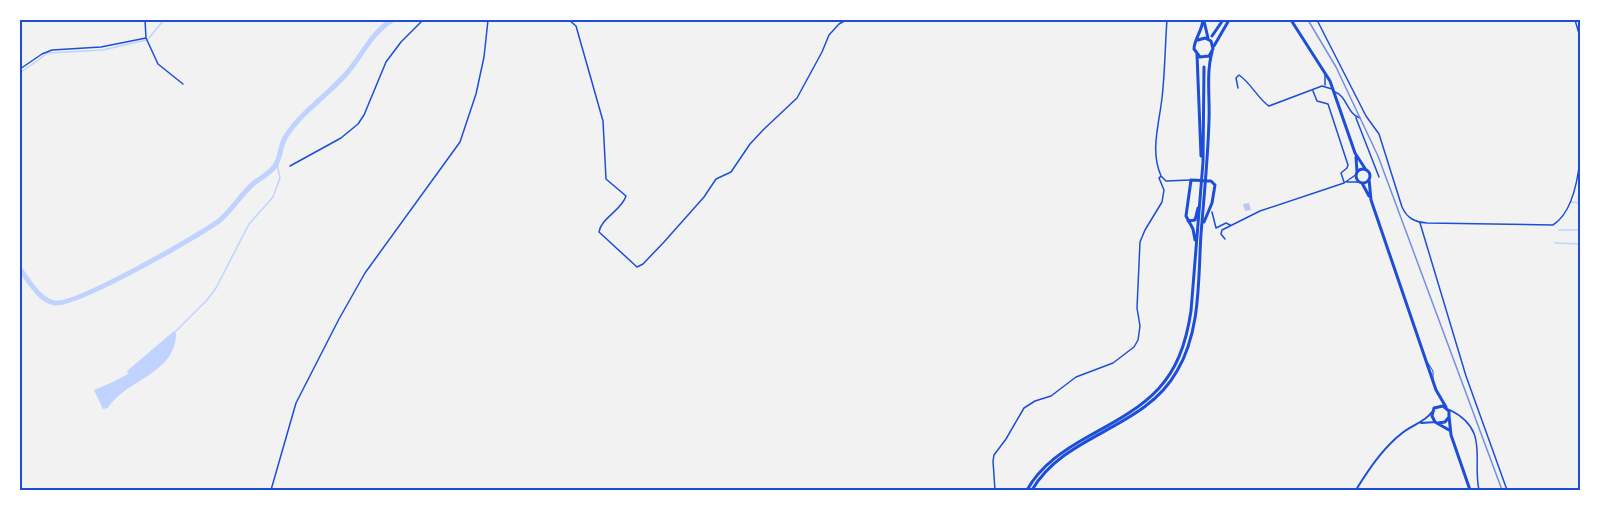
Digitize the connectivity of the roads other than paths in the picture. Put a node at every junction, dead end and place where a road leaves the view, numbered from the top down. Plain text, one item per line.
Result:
1 (145, 20) edge
2 (423, 20) edge
3 (488, 20) edge
4 (569, 20) edge
5 (846, 20) edge
6 (1167, 20) edge
7 (1203, 20) edge
8 (1223, 20) edge
9 (1229, 20) edge
10 (1291, 20) edge
11 (1317, 20) edge
12 (1575, 20) edge
13 (1581, 37) edge
14 (146, 38) junction
15 (1211, 38) junction
16 (1198, 40) junction
17 (1213, 47) junction
18 (1212, 52) junction
19 (1197, 54) junction
20 (1321, 66) junction
21 (1204, 67) dead end
22 (20, 69) edge
23 (183, 84) dead end
24 (1322, 87) junction
25 (1239, 88) dead end
26 (1313, 90) junction
27 (1335, 92) junction
28 (1366, 116) junction
29 (1356, 117) junction
30 (1355, 153) junction
31 (1581, 158) edge
32 (290, 166) dead end
33 (1366, 170) junction
34 (1357, 174) junction
35 (1161, 176) junction
36 (1379, 177) dead end
37 (1206, 179) junction
38 (1369, 179) junction
39 (1191, 180) junction
40 (1360, 182) junction
41 (1344, 183) junction
42 (1204, 197) junction
43 (1371, 200) junction
44 (1213, 201) junction
45 (1200, 202) junction
46 (1212, 212) dead end
47 (1188, 221) junction
48 (1420, 222) junction
49 (1231, 225) junction
50 (1202, 227) junction
51 (1225, 239) dead end
52 (1196, 248) junction
53 (1436, 390) junction
54 (1446, 408) junction
55 (1433, 410) junction
56 (1457, 414) junction
57 (1449, 415) junction
58 (1437, 423) junction
59 (1415, 425) junction
60 (1451, 435) junction
61 (271, 490) edge
62 (995, 490) edge
63 (1030, 490) edge
64 (1356, 490) edge
65 (1470, 490) edge
66 (1479, 490) edge
67 (1507, 490) edge

1 - 14 street
2 - 32 street
3 - 61 street
4 - 5 street
6 - 35 street
7 - 15 main road
7 - 16 main road
8 - 15 main road
9 - 17 main road
10 - 20 main road
11 - 28 street
12 - 13 street
14 - 22 street
14 - 23 street
15 - 16 main road
15 - 17 main road
16 - 19 main road
17 - 18 main road
18 - 19 main road
18 - 37 main road
19 - 37 main road
20 - 24 street
20 - 27 main road
21 - 37 main road
24 - 26 street
24 - 27 street
25 - 26 street
26 - 41 street
27 - 29 street
27 - 30 main road
28 - 29 street
28 - 48 street
29 - 36 street
30 - 33 main road
30 - 34 main road
31 - 48 street
33 - 34 main road
33 - 38 main road
34 - 40 main road
34 - 41 street
35 - 39 street
35 - 62 street
37 - 39 main road
37 - 42 main road
37 - 44 main road
37 - 45 main road
38 - 40 main road
38 - 43 main road
39 - 47 main road
40 - 41 street
40 - 43 main road
41 - 49 street
42 - 44 main road
42 - 50 main road
43 - 53 main road
44 - 50 main road
45 - 47 main road
45 - 52 main road
46 - 49 street
47 - 52 main road
48 - 67 street
49 - 51 street
50 - 63 main road
52 - 63 main road
53 - 54 main road
53 - 55 main road
54 - 55 main road
54 - 56 street
54 - 57 main road
55 - 58 main road
55 - 59 street
56 - 57 street
56 - 66 street
57 - 58 main road
57 - 60 main road
58 - 59 street
58 - 60 main road
59 - 64 street
60 - 65 main road

